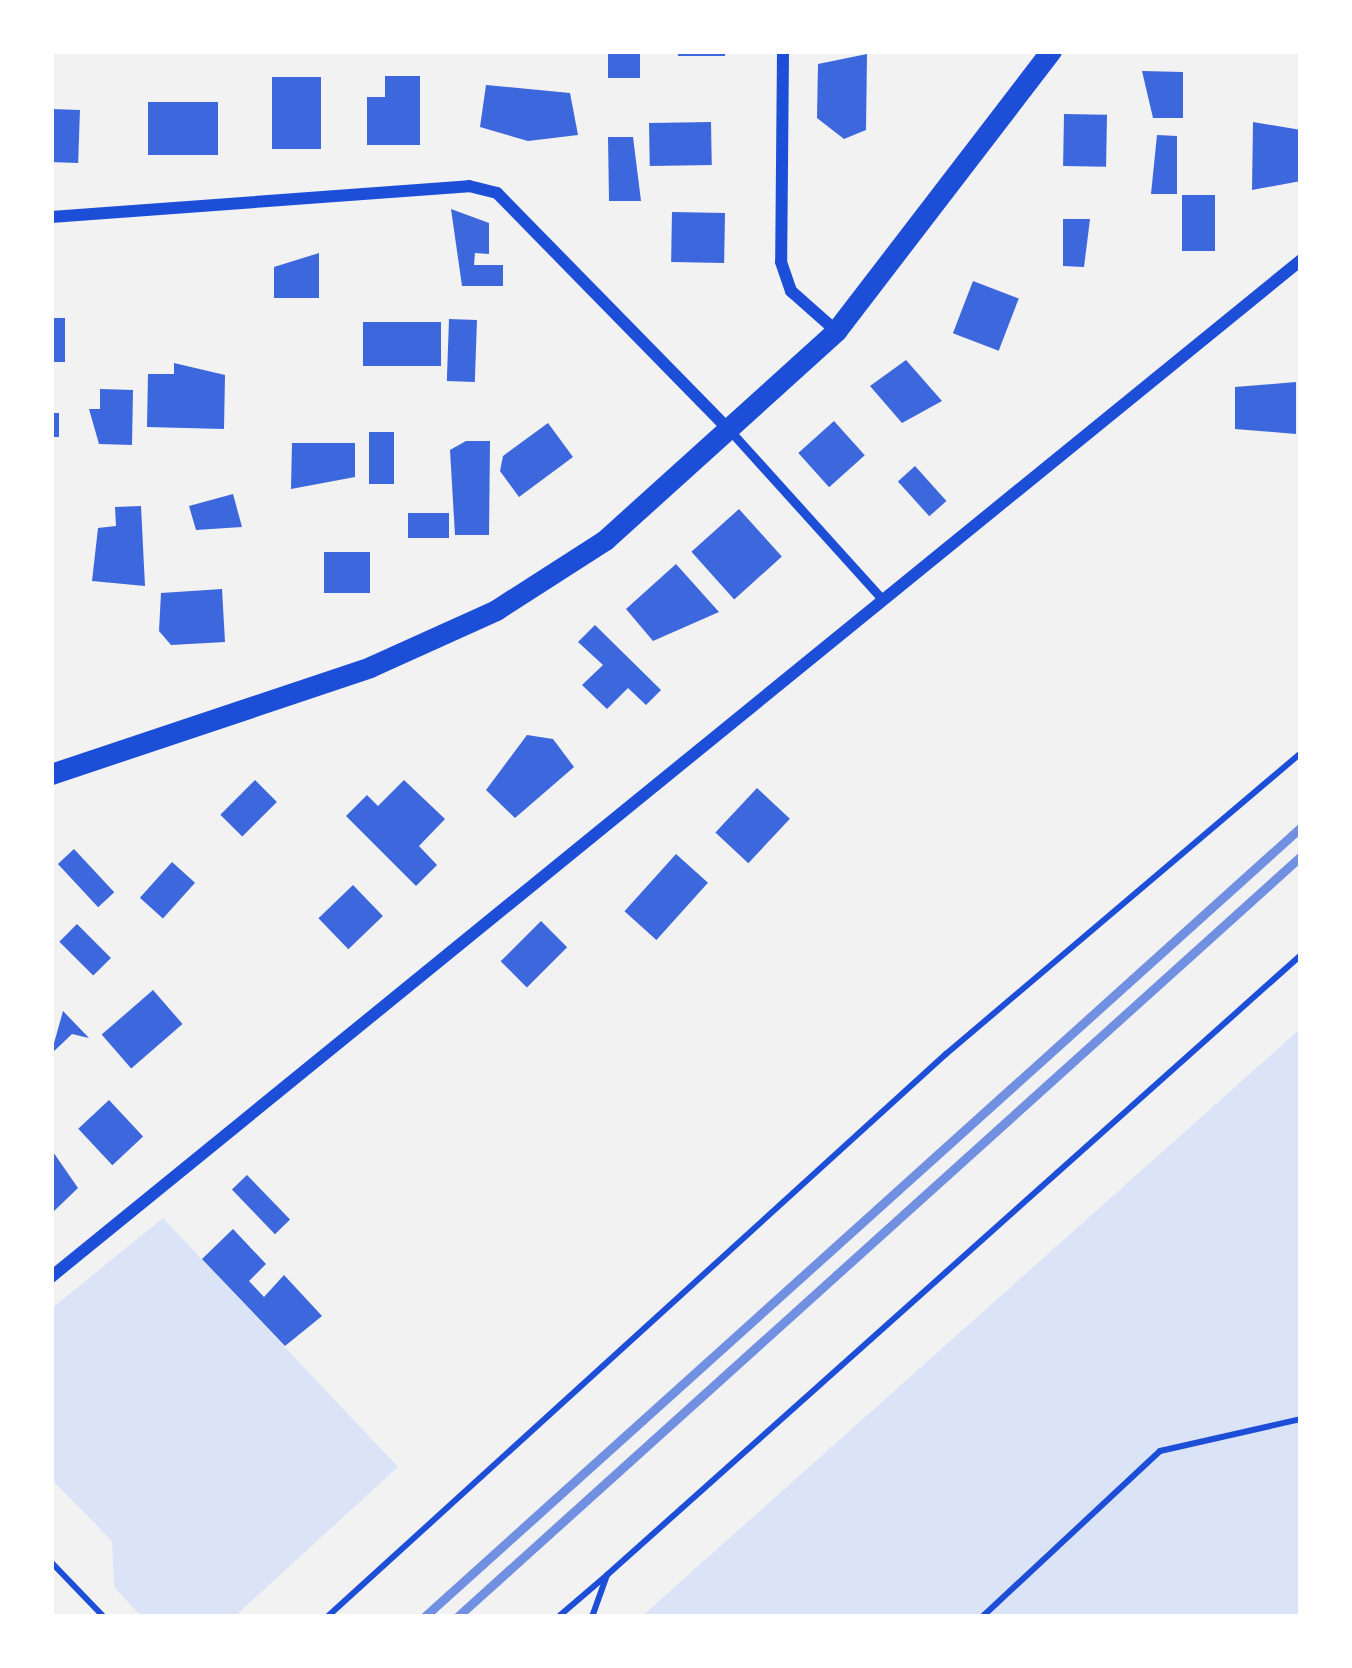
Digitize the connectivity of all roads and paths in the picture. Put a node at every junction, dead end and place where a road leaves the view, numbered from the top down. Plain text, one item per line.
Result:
1 (783, 51) edge
2 (1051, 51) edge
3 (51, 217) edge
4 (1301, 260) edge
5 (836, 331) junction
6 (733, 434) junction
7 (882, 599) junction
8 (1301, 753) edge
9 (51, 774) edge
10 (1301, 955) edge
11 (51, 1277) edge
12 (1301, 1419) edge
13 (51, 1562) edge
14 (607, 1575) junction
15 (104, 1617) edge
16 (327, 1617) edge
17 (558, 1617) edge
18 (592, 1617) edge
19 (982, 1617) edge

1 - 5 street
2 - 5 street
3 - 6 street
4 - 7 street
5 - 6 street
6 - 7 lane
6 - 9 street
7 - 11 street
8 - 16 path
10 - 14 path
12 - 19 path
13 - 15 path
14 - 17 path
14 - 18 path

